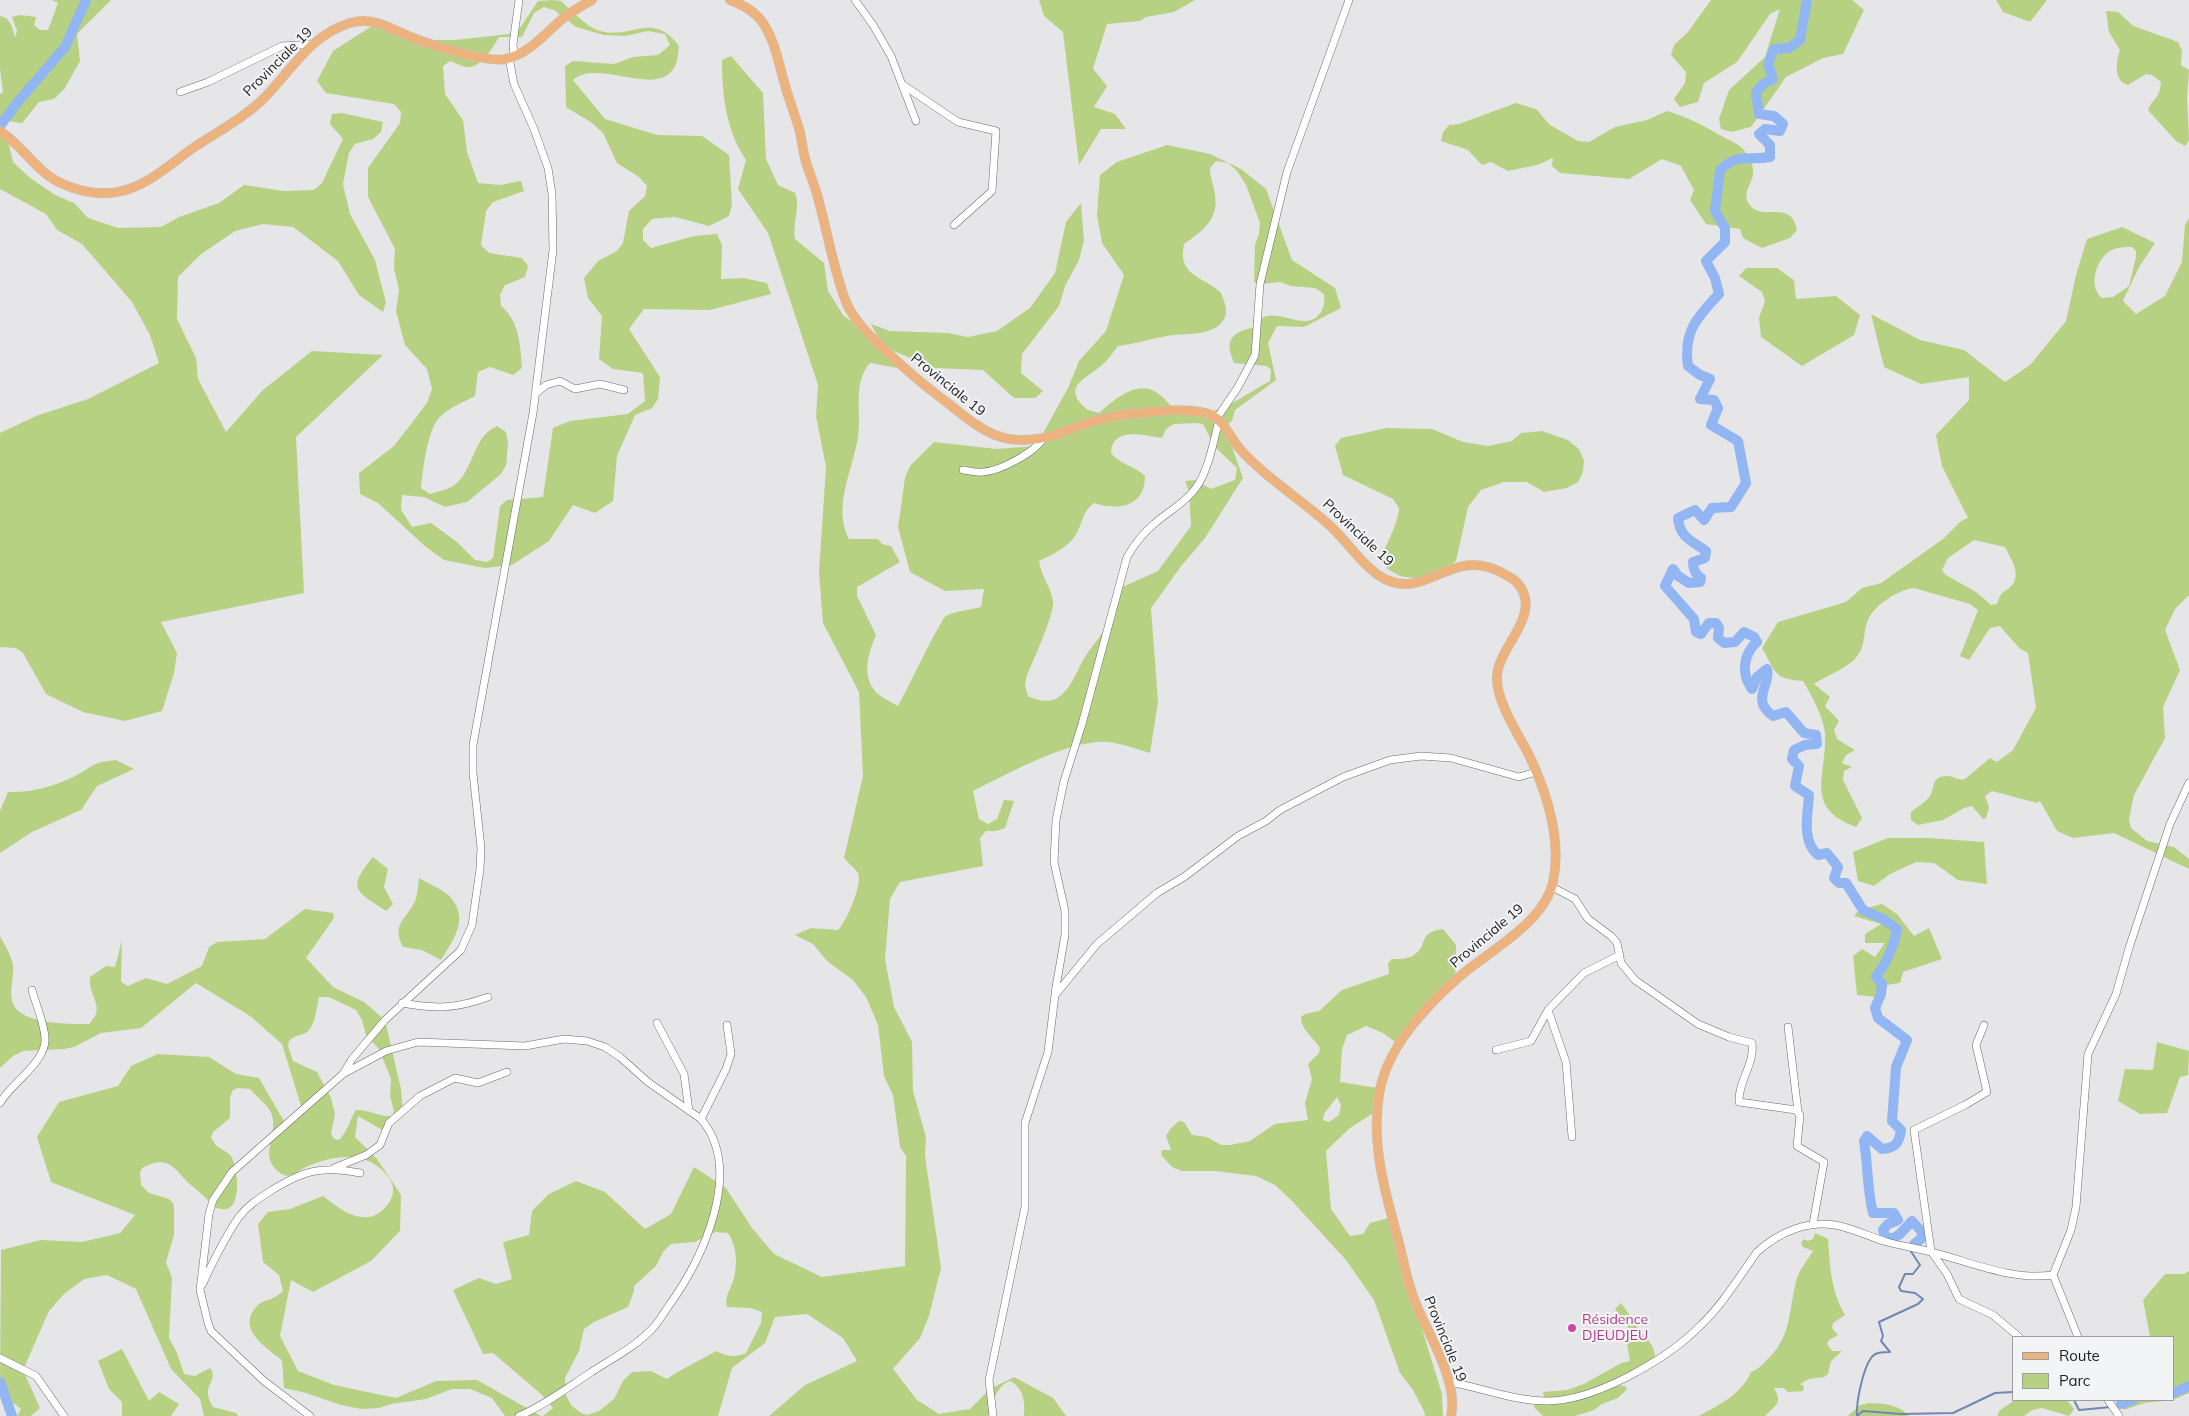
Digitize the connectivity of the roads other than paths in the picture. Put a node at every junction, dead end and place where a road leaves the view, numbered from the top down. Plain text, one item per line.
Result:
1 (519, 0) edge
2 (592, 0) edge
3 (730, 0) edge
4 (855, 0) edge
5 (1349, 0) edge
6 (313, 44) junction
7 (511, 57) junction
8 (903, 85) junction
9 (180, 92) dead end
10 (916, 121) dead end
11 (0, 131) edge
12 (954, 225) dead end
13 (624, 390) dead end
14 (535, 394) junction
15 (1218, 419) junction
16 (1044, 437) junction
17 (963, 470) dead end
18 (1536, 772) junction
19 (2189, 783) edge
20 (1552, 887) junction
21 (1620, 955) junction
22 (32, 990) dead end
23 (1055, 995) junction
24 (488, 997) dead end
25 (402, 1003) junction
26 (1548, 1010) junction
27 (658, 1023) dead end
28 (727, 1025) dead end
29 (1984, 1025) dead end
30 (1788, 1027) dead end
31 (1496, 1050) dead end
32 (507, 1072) dead end
33 (343, 1074) junction
34 (0, 1103) edge
35 (689, 1111) junction
36 (1798, 1112) junction
37 (701, 1119) junction
38 (1572, 1137) dead end
39 (332, 1169) junction
40 (360, 1173) dead end
41 (1813, 1224) junction
42 (1931, 1251) junction
43 (2054, 1275) junction
44 (200, 1290) junction
45 (2018, 1336) edge
46 (2078, 1336) edge
47 (0, 1358) edge
48 (1450, 1382) junction
49 (2109, 1401) edge
50 (64, 1416) edge
51 (310, 1416) edge
52 (519, 1416) edge
53 (993, 1416) edge
54 (1451, 1416) edge
55 (2119, 1416) edge

1 - 7 street
2 - 7 main road
3 - 16 main road, Provinciale 19
4 - 8 street
5 - 15 street
6 - 7 main road, Provinciale 19
6 - 9 street
6 - 11 main road, Provinciale 19
7 - 14 street
8 - 10 street
8 - 12 street
13 - 14 street
14 - 25 street
15 - 16 main road, Provinciale 19
15 - 18 main road, Provinciale 19
15 - 23 street
16 - 17 street
18 - 20 main road, Provinciale 19
18 - 23 street
19 - 43 street
20 - 21 street
20 - 48 main road, Provinciale 19
21 - 26 street
21 - 36 street
22 - 34 street
23 - 53 street
24 - 25 street
25 - 33 street
26 - 31 street
26 - 38 street
27 - 35 street
28 - 37 street
29 - 42 street
30 - 36 street
32 - 39 street
33 - 35 street
33 - 44 street
35 - 37 street
36 - 41 street
37 - 52 street
39 - 40 street
39 - 44 street
41 - 42 street
41 - 48 street
42 - 43 street
42 - 45 street
43 - 46 street
44 - 51 street
47 - 50 street
48 - 54 main road, Provinciale 19
49 - 55 street

